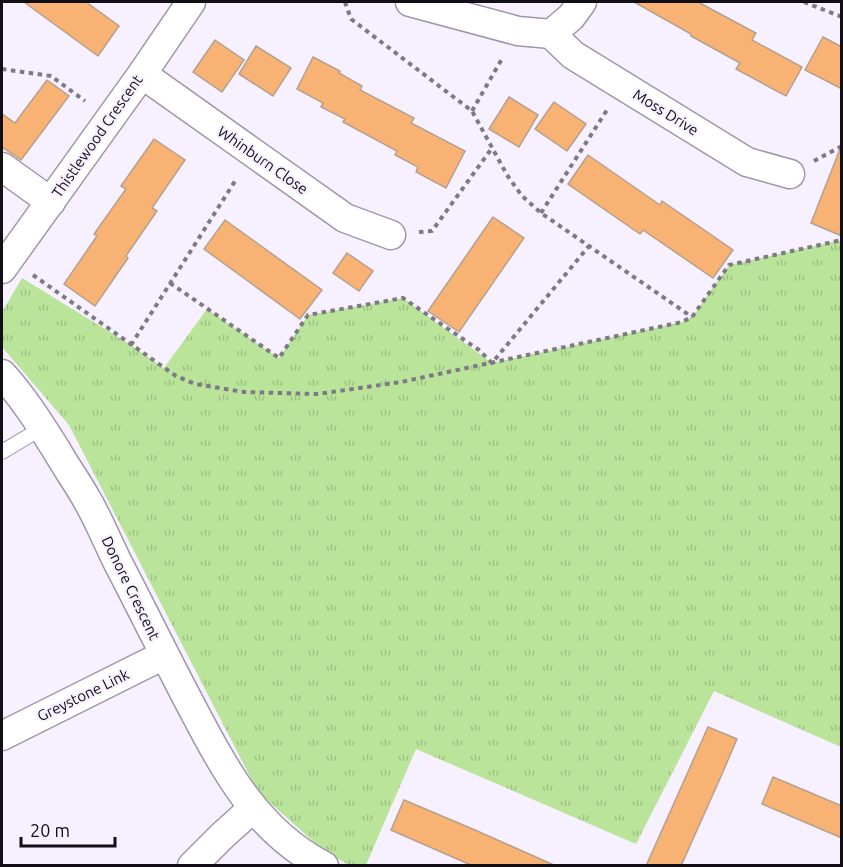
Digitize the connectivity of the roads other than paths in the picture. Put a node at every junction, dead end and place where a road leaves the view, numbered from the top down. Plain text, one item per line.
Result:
1 (191, 2) edge
2 (410, 2) edge
3 (582, 2) edge
4 (551, 34) junction
5 (142, 74) junction
6 (2, 167) edge
7 (790, 174) dead end
8 (51, 202) junction
9 (391, 235) road end
10 (6, 263) edge
11 (2, 374) edge
12 (42, 428) junction
13 (2, 452) edge
14 (164, 655) junction
15 (2, 736) edge
16 (253, 808) junction
17 (192, 866) edge
18 (324, 866) edge

1 - 5 street, Thistlewood Crescent
2 - 4 street
3 - 4 street
4 - 7 street, Moss Drive
5 - 8 street, Thistlewood Crescent
5 - 9 street, Whinburn Close
6 - 8 street
8 - 10 street, Thistlewood Crescent
11 - 12 street, Donore Crescent
12 - 13 lane
12 - 14 street, Donore Crescent
14 - 15 street, Greystone Link
14 - 16 street, Donore Crescent
16 - 17 street
16 - 18 street, Donore Crescent

